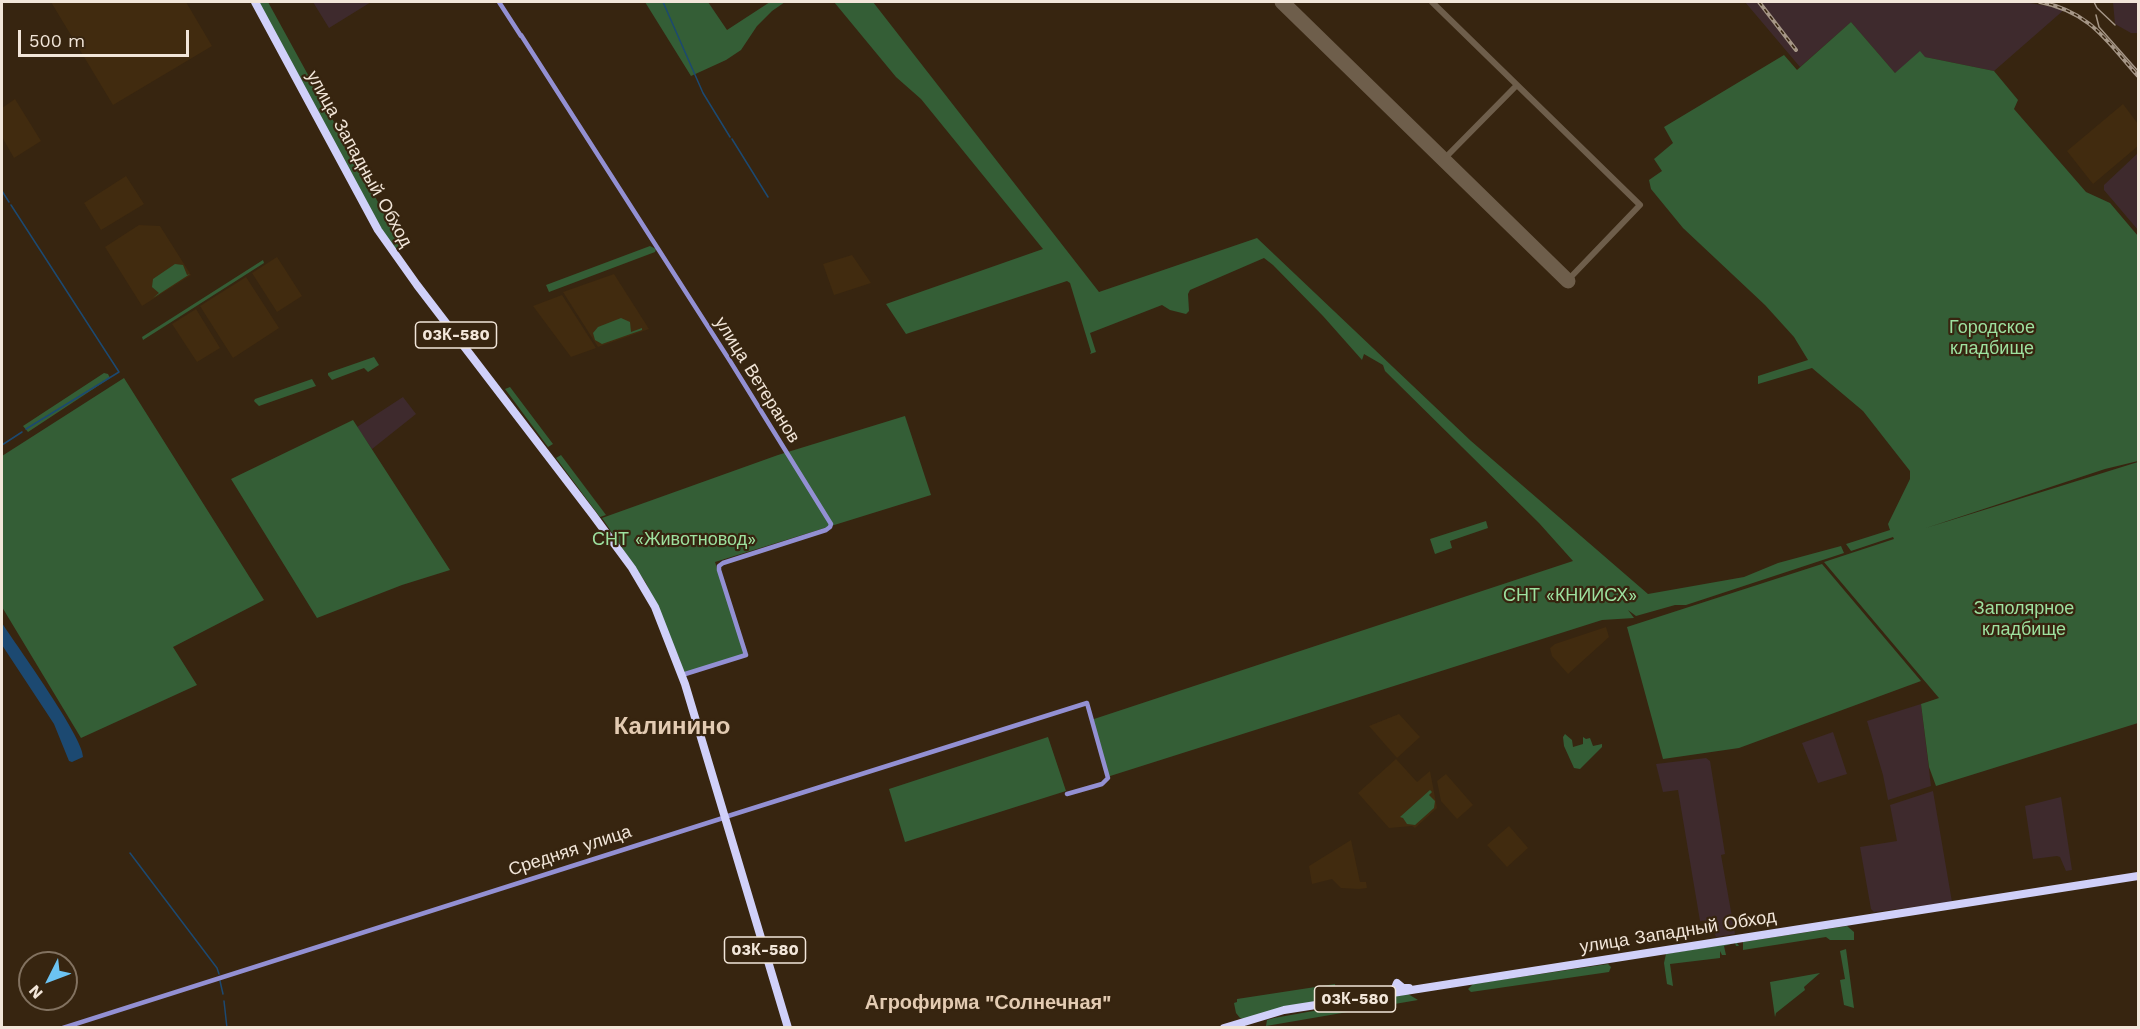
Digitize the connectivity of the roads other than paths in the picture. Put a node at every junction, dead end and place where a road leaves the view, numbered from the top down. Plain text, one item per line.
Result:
1 (254, 2) edge
2 (499, 2) edge
3 (681, 676) junction
4 (1067, 794) dead end
5 (722, 818) junction
6 (2139, 877) edge
7 (63, 1028) edge
8 (787, 1028) edge
9 (1224, 1028) edge
10 (1231, 1028) edge

1 - 3 highway, улица Западный Обход / 03К-580
1 - 3 highway, улица Западный Обход / 03К-580
2 - 3 street, улица Ветеранов
3 - 5 highway, улица Западный Обход / 03К-580
4 - 5 street, Средняя улица
5 - 7 street, Средняя улица
5 - 8 highway, улица Западный Обход / 03К-580
6 - 9 highway, улица Западный Обход / 03К-580
6 - 10 highway, улица Западный Обход / 03К-580

